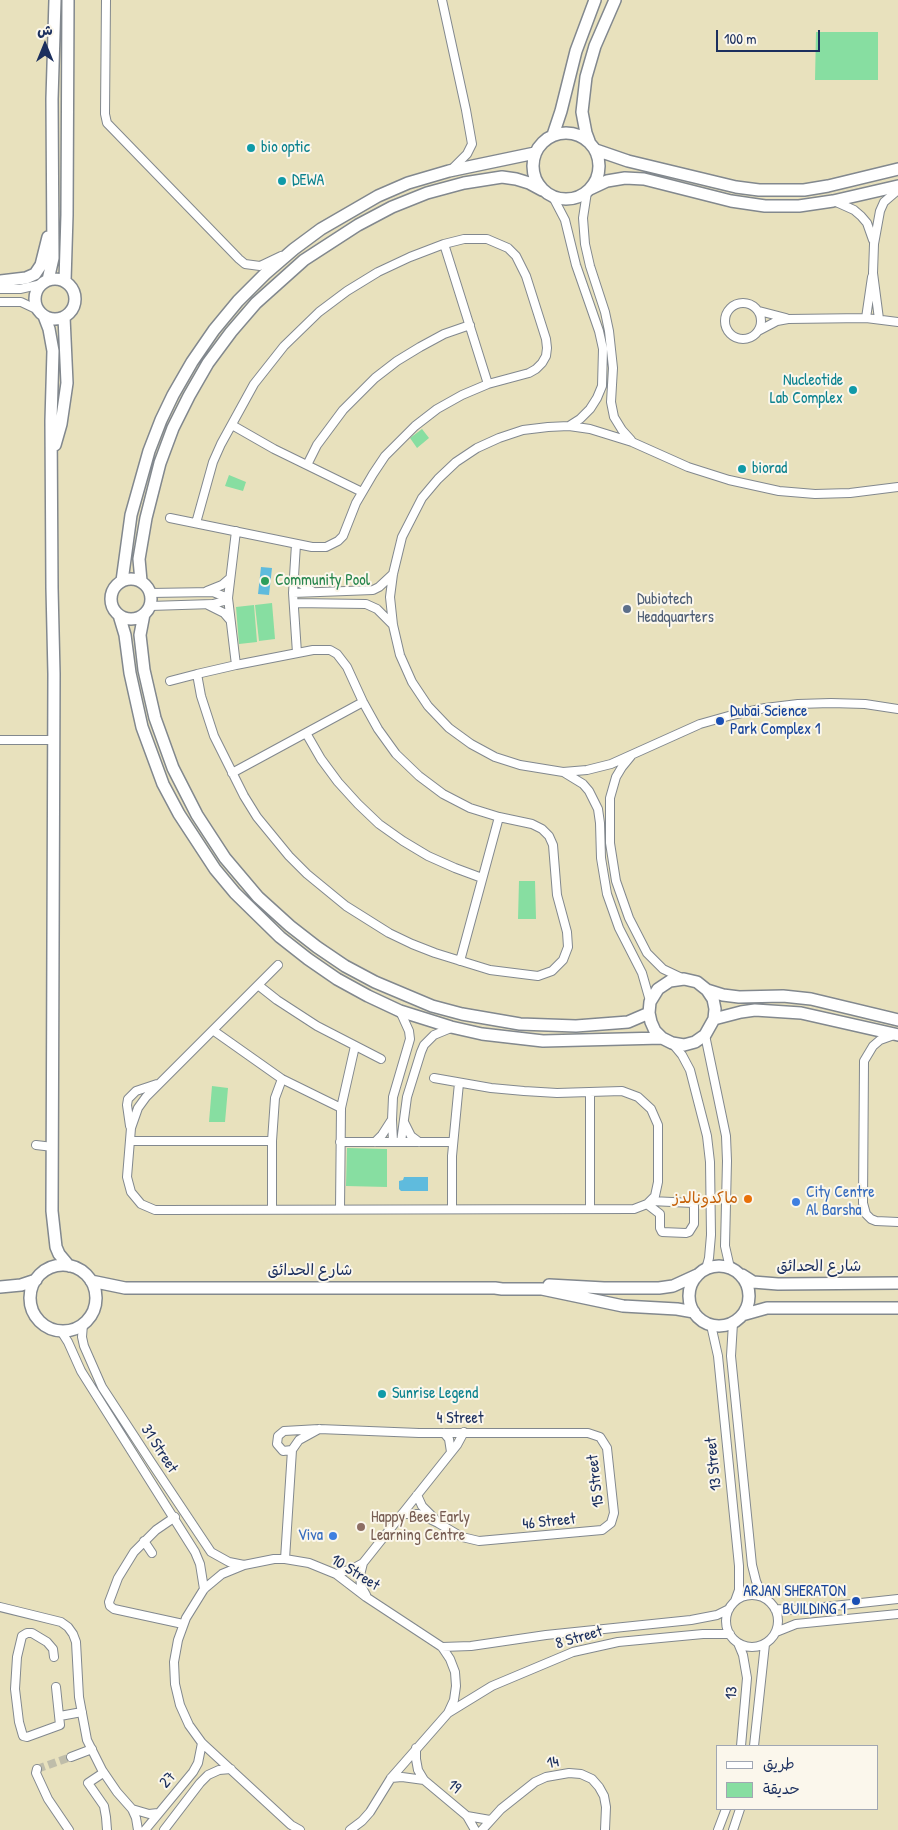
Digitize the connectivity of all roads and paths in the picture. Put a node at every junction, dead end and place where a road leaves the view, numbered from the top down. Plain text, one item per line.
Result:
1 (55, 0) edge
2 (68, 0) edge
3 (106, 0) edge
4 (442, 0) edge
5 (595, 0) edge
6 (615, 0) edge
7 (570, 72) junction
8 (586, 77) junction
9 (553, 135) junction
10 (593, 146) junction
11 (534, 154) junction
12 (898, 169) edge
13 (449, 171) junction
14 (898, 186) edge
15 (542, 190) junction
16 (589, 190) junction
17 (898, 190) edge
18 (553, 197) junction
19 (833, 201) junction
20 (53, 218) junction
21 (444, 244) junction
22 (874, 244) junction
23 (294, 249) junction
24 (873, 272) junction
25 (0, 281) edge
26 (64, 281) junction
27 (45, 282) junction
28 (0, 289) edge
29 (0, 302) edge
30 (759, 312) junction
31 (41, 313) junction
32 (64, 316) junction
33 (866, 318) junction
34 (788, 319) junction
35 (879, 319) junction
36 (898, 322) edge
37 (470, 325) junction
38 (758, 331) junction
39 (488, 384) junction
40 (232, 425) junction
41 (569, 426) junction
42 (632, 442) junction
43 (52, 453) junction
44 (307, 465) junction
45 (898, 487) edge
46 (362, 492) junction
47 (170, 518) dead end
48 (196, 523) junction
49 (236, 531) junction
50 (296, 544) junction
51 (393, 574) junction
52 (294, 577) junction
53 (229, 579) junction
54 (122, 581) junction
55 (141, 581) junction
56 (191, 592) junction
57 (205, 592) junction
58 (314, 592) junction
59 (329, 592) junction
60 (150, 593) junction
61 (293, 593) junction
62 (228, 599) junction
63 (294, 603) junction
64 (313, 604) junction
65 (329, 604) junction
66 (191, 605) junction
67 (206, 605) junction
68 (147, 610) junction
69 (119, 615) junction
70 (294, 619) junction
71 (230, 620) junction
72 (393, 625) junction
73 (297, 653) junction
74 (236, 665) junction
75 (197, 674) junction
76 (170, 681) dead end
77 (363, 702) junction
78 (898, 709) edge
79 (306, 734) junction
80 (0, 740) edge
81 (53, 740) junction
82 (633, 754) junction
83 (563, 772) junction
84 (232, 773) junction
85 (499, 817) junction
86 (482, 878) junction
87 (460, 961) junction
88 (278, 965) dead end
89 (684, 978) junction
90 (258, 985) junction
91 (707, 990) junction
92 (650, 1007) junction
93 (400, 1011) junction
94 (714, 1020) junction
95 (898, 1020) edge
96 (451, 1027) junction
97 (214, 1031) junction
98 (897, 1034) edge
99 (705, 1035) junction
100 (667, 1040) junction
101 (355, 1046) junction
102 (382, 1059) dead end
103 (434, 1078) dead end
104 (282, 1079) junction
105 (161, 1083) junction
106 (459, 1083) junction
107 (590, 1092) junction
108 (392, 1104) junction
109 (406, 1105) junction
110 (341, 1108) junction
111 (403, 1119) junction
112 (392, 1120) junction
113 (131, 1128) junction
114 (130, 1141) junction
115 (272, 1141) junction
116 (340, 1142) junction
117 (375, 1142) junction
118 (397, 1142) junction
119 (419, 1142) junction
120 (453, 1142) junction
121 (36, 1145) dead end
122 (53, 1147) junction
123 (649, 1203) junction
124 (590, 1208) junction
125 (272, 1209) junction
126 (340, 1209) junction
127 (452, 1209) junction
128 (52, 1211) junction
129 (898, 1222) edge
130 (69, 1266) junction
131 (730, 1268) junction
132 (702, 1272) junction
133 (741, 1275) junction
134 (39, 1276) junction
135 (91, 1281) junction
136 (898, 1283) edge
137 (0, 1287) edge
138 (125, 1288) junction
139 (496, 1288) junction
140 (0, 1291) edge
141 (30, 1302) junction
142 (95, 1305) junction
143 (898, 1308) edge
144 (694, 1312) junction
145 (742, 1315) junction
146 (733, 1323) junction
147 (83, 1324) junction
148 (711, 1325) junction
149 (61, 1331) junction
150 (319, 1429) junction
151 (464, 1432) junction
152 (444, 1433) junction
153 (600, 1437) joint
154 (292, 1450) junction
155 (451, 1452) junction
156 (417, 1495) junction
157 (402, 1514) junction
158 (175, 1517) junction
159 (438, 1523) junction
160 (611, 1523) joint
161 (144, 1541) junction
162 (152, 1553) dead end
163 (285, 1559) junction
164 (363, 1563) junction
165 (244, 1565) junction
166 (336, 1574) junction
167 (204, 1589) junction
168 (366, 1597) junction
169 (763, 1597) junction
170 (898, 1599) edge
171 (735, 1601) junction
172 (0, 1607) edge
173 (729, 1609) junction
174 (775, 1609) junction
175 (898, 1614) edge
176 (183, 1624) junction
177 (776, 1632) junction
178 (730, 1634) junction
179 (738, 1643) junction
180 (765, 1644) junction
181 (442, 1647) junction
182 (54, 1656) dead end
183 (56, 1687) dead end
184 (82, 1712) junction
185 (448, 1713) junction
186 (60, 1716) junction
187 (202, 1743) junction
188 (741, 1745) edge
189 (754, 1745) edge
190 (416, 1748) junction
191 (92, 1749) junction
192 (71, 1756) tunnel mouth
193 (37, 1769) dead end
194 (231, 1769) junction
195 (104, 1773) junction
196 (391, 1778) junction
197 (424, 1780) junction
198 (132, 1809) junction
199 (726, 1810) edge
200 (740, 1810) edge
201 (158, 1813) junction
202 (467, 1816) junction
203 (490, 1820) junction
204 (291, 1827) edge
205 (69, 1830) edge
206 (107, 1830) edge
207 (138, 1830) edge
208 (145, 1830) edge
209 (164, 1830) edge
210 (300, 1830) edge
211 (352, 1830) edge
212 (475, 1830) edge
213 (482, 1830) edge
214 (605, 1830) edge
215 (718, 1830) edge
216 (733, 1830) edge

1 - 20 street
2 - 26 street
3 - 23 street
4 - 13 street
5 - 7 street
6 - 8 street
7 - 8 street
7 - 9 street
8 - 10 street
9 - 10 street
9 - 11 street
10 - 12 street
10 - 16 street
11 - 13 street
11 - 15 street
13 - 23 street
14 - 19 street
15 - 18 street
15 - 55 street
16 - 18 street
16 - 19 street
16 - 42 street
17 - 22 street
18 - 41 street
19 - 22 street
20 - 25 street
20 - 27 street
21 - 37 street
21 - 39 street
21 - 40 street
22 - 24 street
23 - 54 street
24 - 33 street
24 - 35 street
26 - 27 street
26 - 32 street
27 - 28 street
27 - 31 street
29 - 31 street
30 - 34 street
30 - 38 street
30 - 38 street
31 - 32 street
31 - 43 street
32 - 43 street
33 - 34 street
33 - 35 street
34 - 38 street
35 - 36 street
37 - 39 street
37 - 44 street
39 - 46 street
40 - 44 street
40 - 48 street
41 - 42 street
41 - 51 street
42 - 45 street
43 - 81 street
44 - 46 street
46 - 50 street
47 - 48 street
48 - 49 street
49 - 50 street
49 - 53 street
50 - 52 street
51 - 59 street
51 - 72 street
52 - 58 street
52 - 61 street
53 - 57 street
53 - 62 street
54 - 55 street
54 - 69 street
55 - 60 street
56 - 57 street
56 - 60 street
56 - 66 street
57 - 62 street
58 - 59 street
58 - 61 street
59 - 65 street
60 - 68 street
61 - 63 street
62 - 67 street
62 - 71 street
63 - 64 street
63 - 70 street
64 - 65 street
64 - 70 street
65 - 72 street
66 - 67 street
66 - 68 street
67 - 71 street
68 - 69 street
68 - 92 street
69 - 93 street
70 - 73 street
71 - 74 street
72 - 83 street
73 - 74 street
73 - 77 street
74 - 75 street
75 - 76 street
75 - 84 street
77 - 79 street
77 - 85 street
78 - 82 street
79 - 84 street
79 - 86 street
80 - 81 street
81 - 122 street
82 - 83 street
82 - 89 street
83 - 92 street
84 - 87 street
85 - 86 street
85 - 87 street
86 - 87 street
88 - 90 street
89 - 91 street
89 - 92 street
90 - 97 street
90 - 101 street
91 - 94 street
91 - 95 street
92 - 100 street
93 - 96 street
93 - 108 street
94 - 98 street
94 - 99 street
96 - 100 street
96 - 109 street
97 - 104 street
97 - 105 street
98 - 129 street
99 - 100 street
99 - 131 street
100 - 132 street
101 - 102 street
101 - 110 street
103 - 106 street
104 - 110 street
104 - 115 street
105 - 113 street
105 - 113 street
106 - 107 street
106 - 120 street
107 - 123 street
107 - 124 street
108 - 109 street
108 - 112 street
109 - 111 street
110 - 116 street
111 - 118 street
111 - 119 street
112 - 117 street
112 - 118 street
113 - 114 street
114 - 115 street
114 - 125 street
115 - 125 street
116 - 117 street
116 - 126 street
117 - 118 street
118 - 119 street
119 - 120 street
120 - 127 street
121 - 122 street
122 - 128 street
123 - 123 street
123 - 124 street
124 - 127 street
125 - 126 street
126 - 127 street
128 - 130 street
128 - 134 street
130 - 134 street
130 - 135 street
131 - 132 street
131 - 133 street
132 - 139 street, شارع الحدائق
132 - 144 street
133 - 136 street, شارع الحدائق
133 - 145 street
134 - 137 street
134 - 141 street
135 - 138 street
135 - 142 street
138 - 139 street, شارع الحدائق
138 - 142 street
139 - 144 street, شارع الحدائق
140 - 141 street
141 - 149 street
142 - 147 street
143 - 145 street
144 - 148 street
145 - 146 street
146 - 148 street
146 - 169 street, 13 Street
147 - 149 street
147 - 165 street, 31 Street
148 - 171 street, 13 Street
149 - 158 street, 31 Street
150 - 152 street, 4 Street
150 - 154 street
150 - 154 street, 4 Street
151 - 152 street, 4 Street
151 - 153 street, 4 Street
151 - 155 street
152 - 155 street
153 - 160 street, 15 Street
154 - 163 street
155 - 156 street
156 - 157 street
156 - 159 street, 46 Street
157 - 159 street, 46 Street
157 - 164 street
158 - 161 street
158 - 167 street, 31 Street
159 - 160 street, 46 Street
161 - 162 street
161 - 176 street
163 - 165 street, 10 Street
163 - 166 street, 10 Street
164 - 166 street
164 - 168 street
165 - 167 street, 10 Street
166 - 168 street, 10 Street
167 - 176 street, 10 Street
168 - 181 street, 10 Street
169 - 171 street
169 - 174 street
170 - 174 street
171 - 173 street
172 - 184 street
173 - 178 street
173 - 181 street, 8 Street
174 - 177 street
175 - 177 street
176 - 187 street, 10 Street
177 - 180 street
178 - 179 street
178 - 185 street, 8 Street
179 - 180 street
179 - 188 street, 13
180 - 189 street, 13
181 - 185 street
182 - 186 street
183 - 186 street
184 - 186 street
184 - 191 street
185 - 190 street
187 - 194 street, 10 Street
187 - 201 street, 27
190 - 196 street
190 - 197 street, 19
191 - 192 street
191 - 195 street
193 - 205 street
194 - 204 street, 10 Street
194 - 209 street, 27
195 - 198 street
195 - 206 street
196 - 197 street, 19
196 - 211 street
197 - 202 street, 19
198 - 201 street
198 - 207 street
199 - 215 street
200 - 216 street
201 - 208 street, 27
202 - 203 street, 19
202 - 212 street, 19
203 - 213 street, 14
203 - 214 street, 14
204 - 210 street, 10 Street

